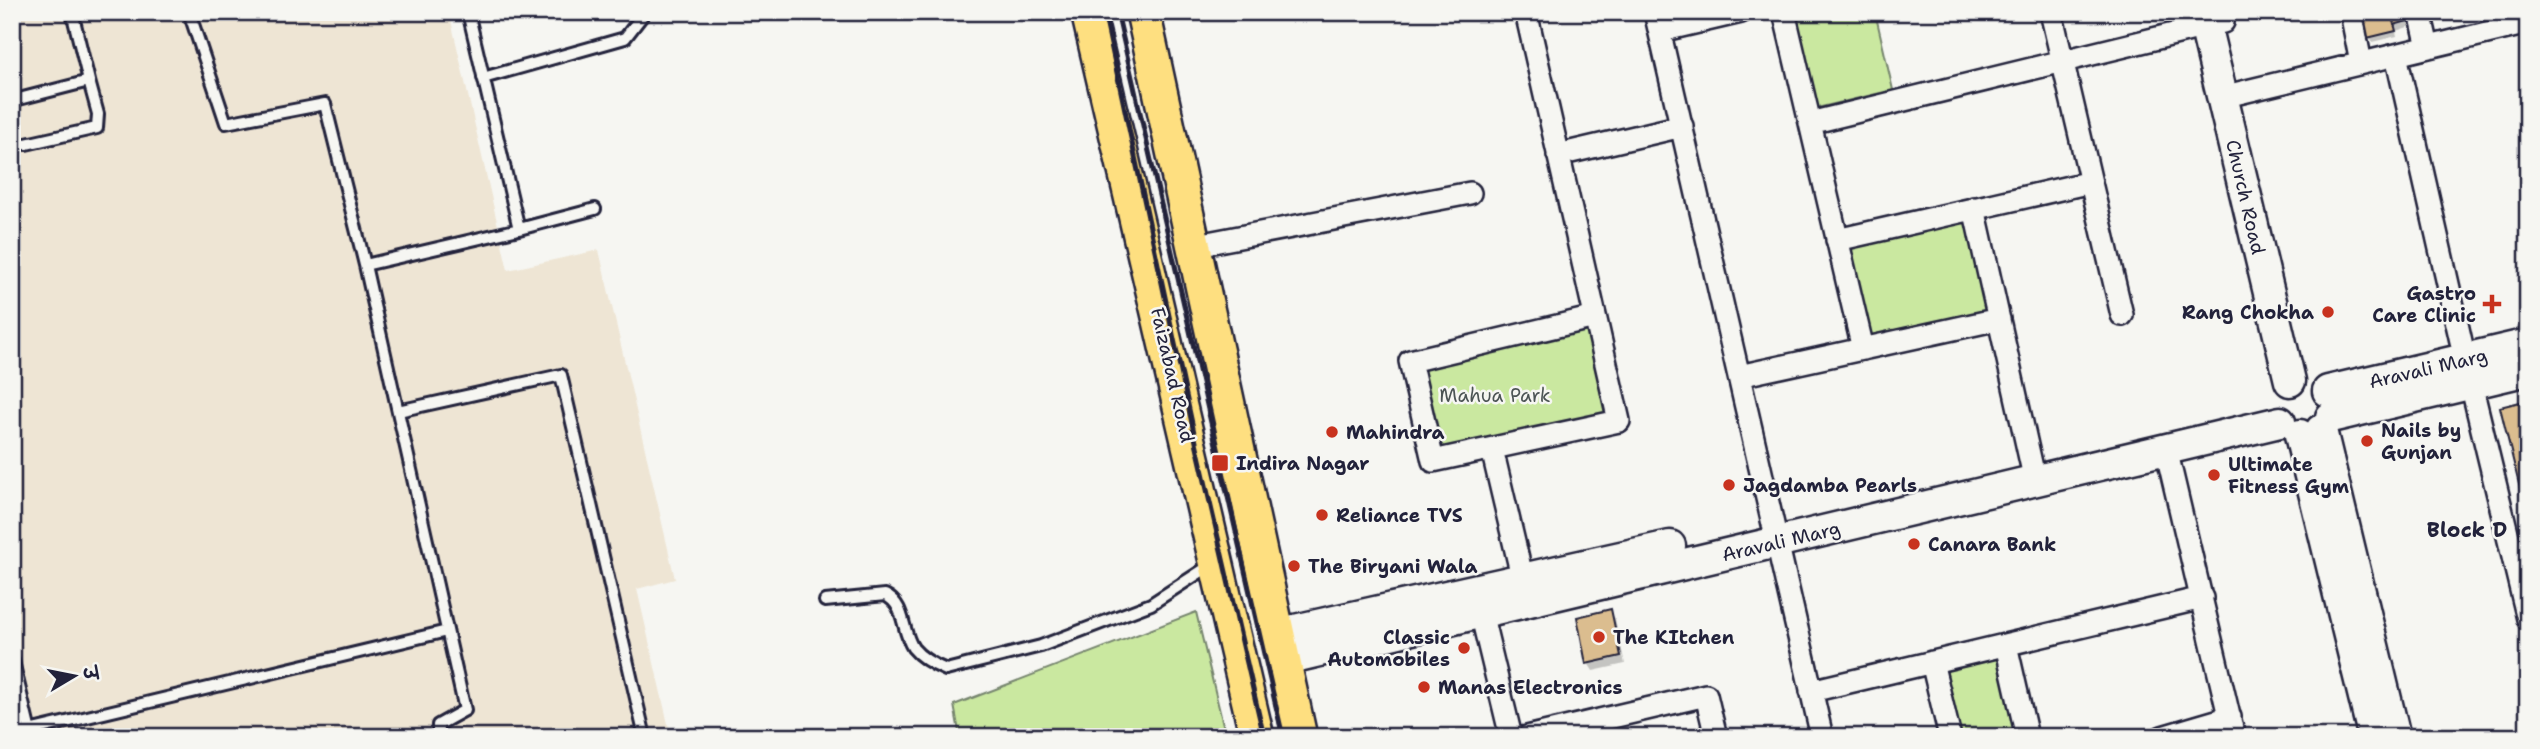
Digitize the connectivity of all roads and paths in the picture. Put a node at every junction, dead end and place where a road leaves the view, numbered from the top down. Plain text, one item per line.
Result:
1 (72, 12) edge
2 (189, 12) edge
3 (468, 12) edge
4 (645, 12) edge
5 (1088, 12) edge
6 (1143, 12) edge
7 (1526, 12) edge
8 (1741, 12) edge
9 (1784, 12) edge
10 (2051, 12) edge
11 (2351, 12) edge
12 (2420, 12) edge
13 (2213, 18) edge
14 (1658, 22) edge
15 (2490, 22) edge
16 (2528, 23) edge
17 (2428, 47) junction
18 (2396, 55) junction
19 (2063, 62) junction
20 (2361, 63) junction
21 (483, 78) junction
22 (89, 80) junction
23 (2232, 95) junction
24 (15, 100) dead end
25 (1810, 123) junction
26 (1682, 126) junction
27 (26, 144) dead end
28 (1558, 155) junction
29 (2091, 182) junction
30 (1470, 193) dead end
31 (1974, 208) junction
32 (595, 209) dead end
33 (519, 229) junction
34 (1837, 240) junction
35 (1192, 246) junction
36 (365, 265) junction
37 (2122, 315) dead end
38 (1595, 317) junction
39 (1999, 319) junction
40 (2528, 344) edge
41 (1863, 349) junction
42 (2528, 370) edge
43 (2468, 371) junction
44 (1739, 376) junction
45 (2304, 408) junction
46 (398, 411) junction
47 (1492, 449) junction
48 (2166, 449) junction
49 (2033, 472) junction
50 (1775, 532) junction
51 (2518, 534) edge
52 (1216, 562) junction
53 (1525, 591) junction
54 (2202, 598) junction
55 (825, 601) dead end
56 (1478, 602) junction
57 (2526, 606) edge
58 (447, 631) junction
59 (2006, 645) junction
60 (1280, 647) junction
61 (12, 657) edge
62 (1932, 662) junction
63 (1811, 691) junction
64 (2232, 727) edge
65 (1607, 728) edge
66 (30, 734) edge
67 (12, 735) edge
68 (438, 737) edge
69 (645, 737) edge
70 (1257, 737) edge
71 (1300, 737) edge
72 (1511, 737) edge
73 (1527, 737) edge
74 (1716, 737) edge
75 (1822, 737) edge
76 (1950, 737) edge
77 (2027, 737) edge
78 (2162, 737) edge
79 (2374, 737) edge
80 (2395, 737) edge

1 - 22 lane
2 - 36 lane
3 - 21 lane
4 - 21 lane
5 - 52 main road, Faizabad Road
6 - 35 main road
7 - 28 street
8 - 14 street
9 - 25 street
10 - 19 street
11 - 20 street
12 - 17 street
13 - 19 street
13 - 23 street, Church Road
14 - 26 street
15 - 16 street
15 - 17 street
17 - 18 street
18 - 20 street
18 - 43 street
19 - 25 street
19 - 29 street
20 - 23 street
21 - 33 lane
22 - 24 lane
22 - 27 lane
23 - 45 street, Church Road
25 - 34 street
26 - 28 street
26 - 44 street
28 - 38 street
29 - 31 street
29 - 37 street
30 - 35 street
31 - 34 street
31 - 39 street
32 - 33 lane
33 - 36 lane
34 - 41 street
35 - 60 main road
36 - 46 lane
38 - 47 street
38 - 47 street
39 - 41 street
39 - 49 street
40 - 43 street, Aravali Marg
41 - 44 street
42 - 43 street, Aravali Marg
43 - 45 street, Aravali Marg
43 - 51 street
44 - 50 street
45 - 48 street, Aravali Marg
45 - 49 street, Aravali Marg
45 - 79 street, Church Road
45 - 80 street, Church Road
46 - 58 lane
46 - 69 lane
47 - 53 street
48 - 49 street, Aravali Marg
48 - 54 street
49 - 50 street, Aravali Marg
50 - 53 street, Aravali Marg
50 - 63 street
51 - 57 street
52 - 55 lane
52 - 70 main road, Faizabad Road
53 - 56 street, Aravali Marg
54 - 59 street
54 - 64 street
56 - 60 street, Aravali Marg
56 - 72 street
58 - 66 lane
58 - 68 lane
59 - 62 street
59 - 77 street
60 - 71 main road
61 - 66 lane
62 - 63 street
62 - 76 street
63 - 75 street
64 - 78 street
65 - 73 street
65 - 74 street
66 - 67 lane

